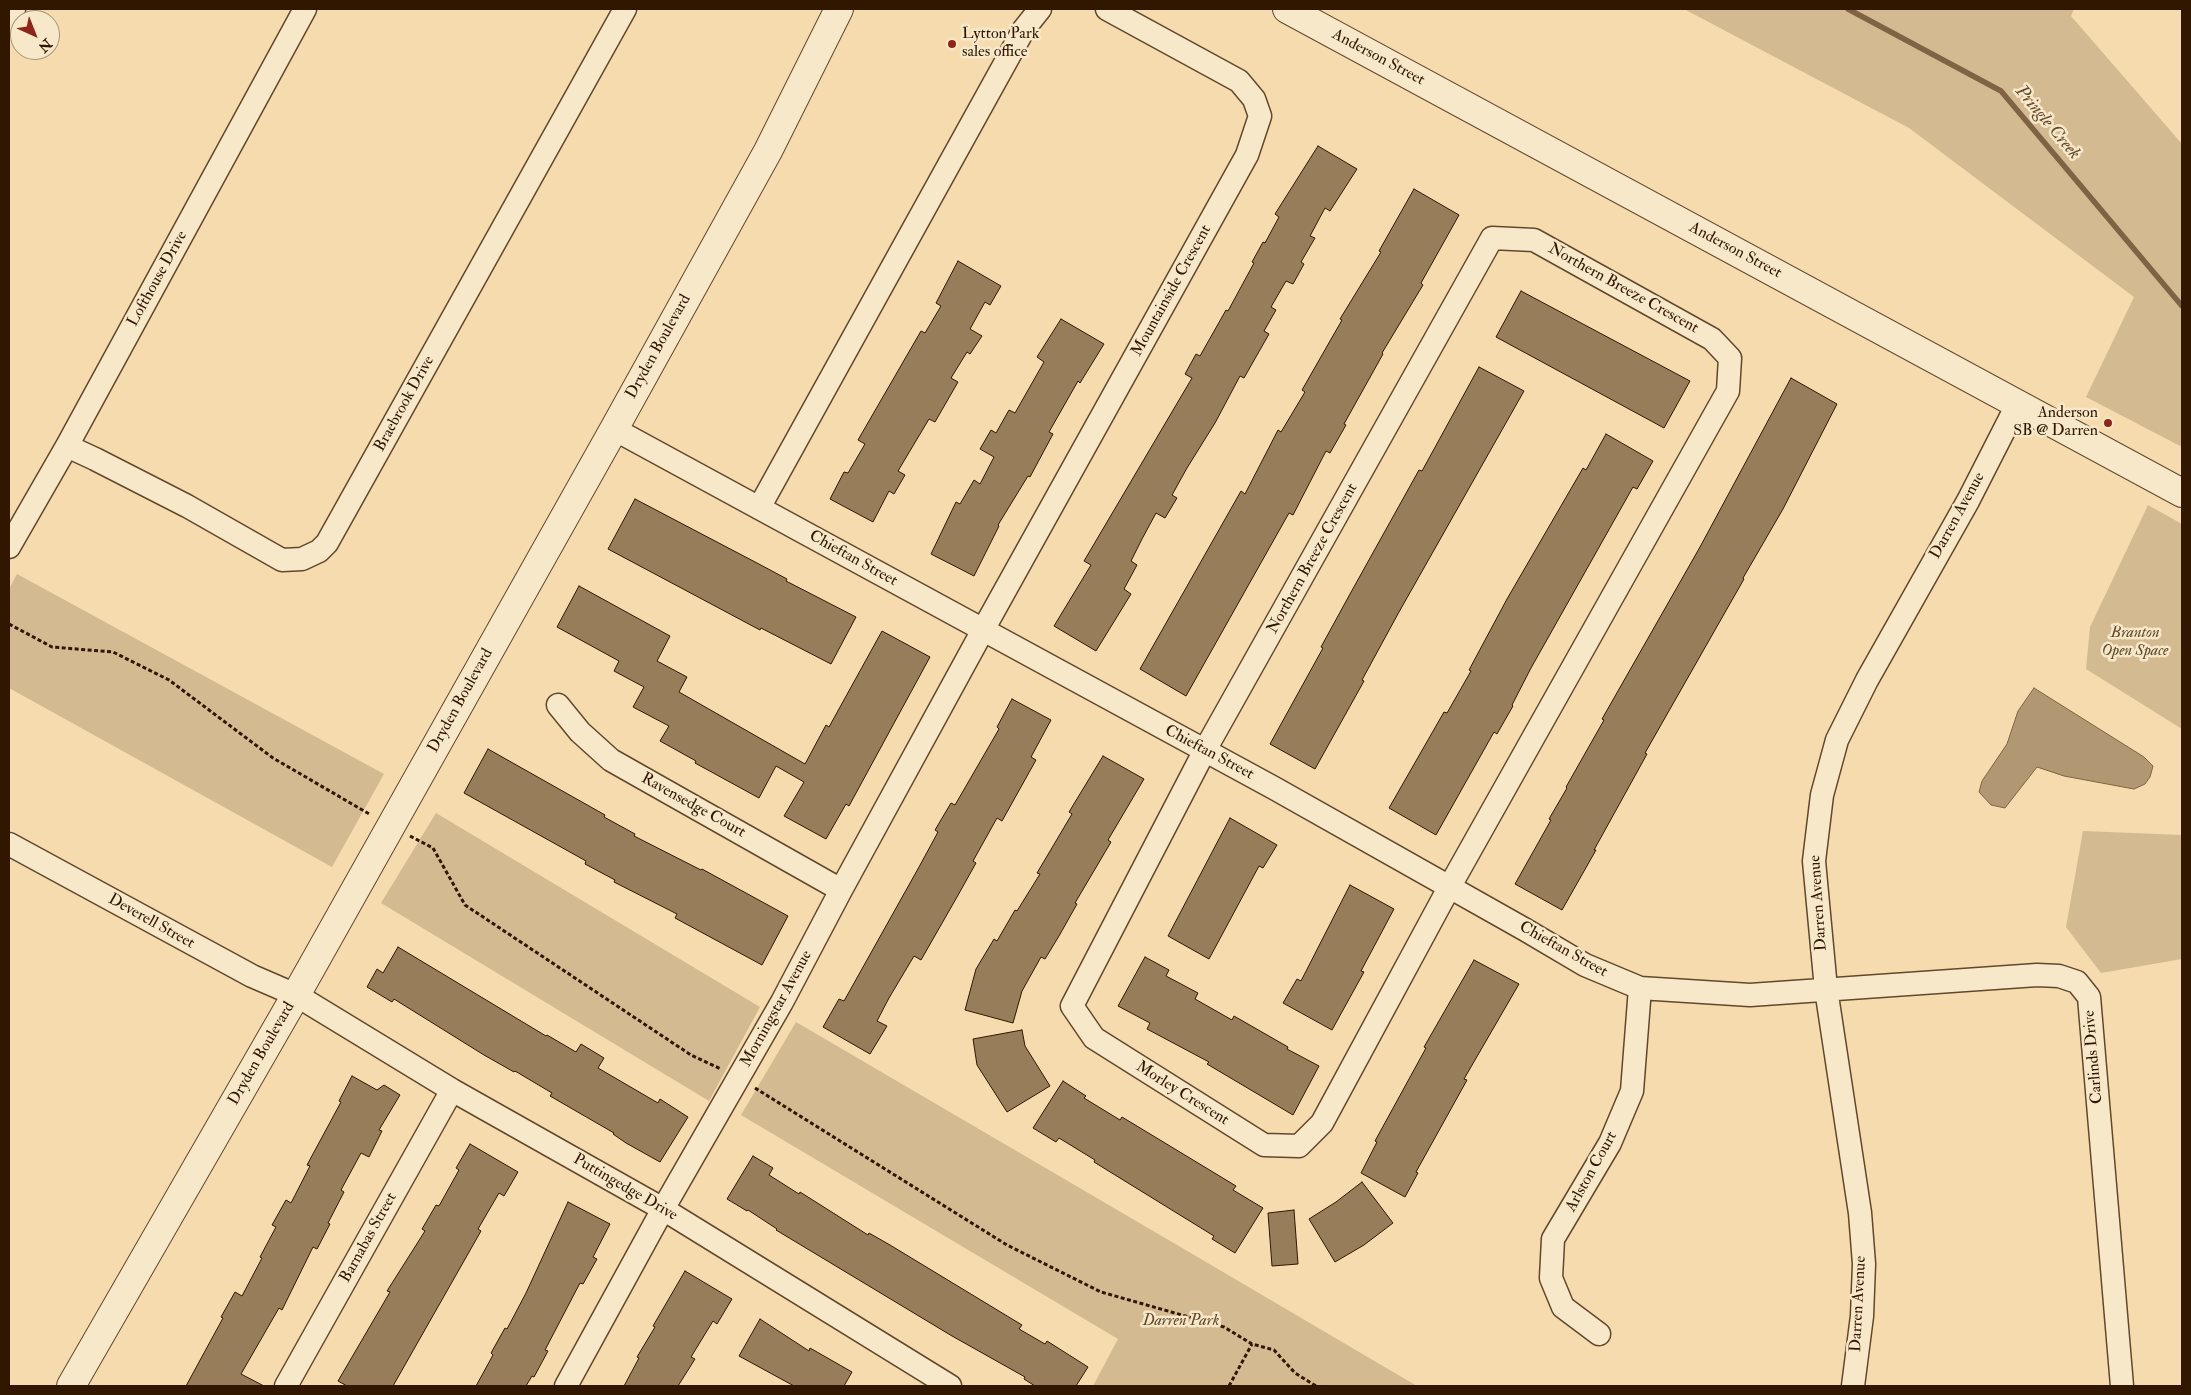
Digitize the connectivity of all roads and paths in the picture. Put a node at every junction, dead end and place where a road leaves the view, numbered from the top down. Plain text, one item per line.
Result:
1 (14, 9) edge
2 (305, 9) edge
3 (625, 9) edge
4 (839, 9) edge
5 (1040, 9) edge
6 (1107, 9) edge
7 (1287, 9) edge
8 (9, 23) edge
9 (2018, 403) junction
10 (614, 429) junction
11 (67, 446) junction
12 (2182, 493) edge
13 (759, 508) junction
14 (9, 547) edge
15 (9, 624) edge
16 (984, 630) junction
17 (558, 706) dead end
18 (1205, 750) junction
19 (391, 827) junction
20 (9, 844) edge
21 (1450, 886) junction
22 (841, 890) junction
23 (1640, 988) junction
24 (1826, 989) junction
25 (296, 995) junction
26 (738, 1078) junction
27 (452, 1090) junction
28 (663, 1209) junction
29 (1599, 1334) dead end
30 (1252, 1344) junction
31 (71, 1386) edge
32 (286, 1386) edge
33 (566, 1386) edge
34 (950, 1386) edge
35 (1229, 1386) edge
36 (1316, 1386) edge
37 (1853, 1386) edge
38 (2122, 1386) edge

1 - 8 street
2 - 11 street, Lofthouse Drive
3 - 11 street, Braebrook Drive
4 - 10 street, Dryden Boulevard
5 - 13 street
6 - 16 street, Mountainside Crescent
7 - 9 street, Anderson Street
9 - 12 street, Anderson Street
9 - 24 street, Darren Avenue
10 - 13 street, Chieftan Street
10 - 19 street, Dryden Boulevard
11 - 14 street, Lofthouse Drive
13 - 16 street, Chieftan Street
15 - 19 path
16 - 18 street, Chieftan Street
16 - 22 street, Morningstar Avenue
17 - 22 street, Ravensedge Court
18 - 21 street, Chieftan Street
18 - 21 street, Morley Crescent
18 - 21 street, Northern Breeze Crescent
19 - 25 street, Dryden Boulevard
19 - 26 path
20 - 25 street, Deverell Street
21 - 23 street, Chieftan Street
22 - 26 street, Morningstar Avenue
23 - 24 street, Chieftan Street
23 - 29 street, Arlston Court
24 - 37 street, Darren Avenue
24 - 38 street, Carlinds Drive
25 - 27 street, Puttingedge Drive
25 - 31 street, Dryden Boulevard
26 - 28 street, Morningstar Avenue
26 - 30 path
27 - 28 street, Puttingedge Drive
27 - 32 street, Barnabas Street
28 - 33 street, Morningstar Avenue
28 - 34 street, Puttingedge Drive
30 - 35 path
30 - 36 path

